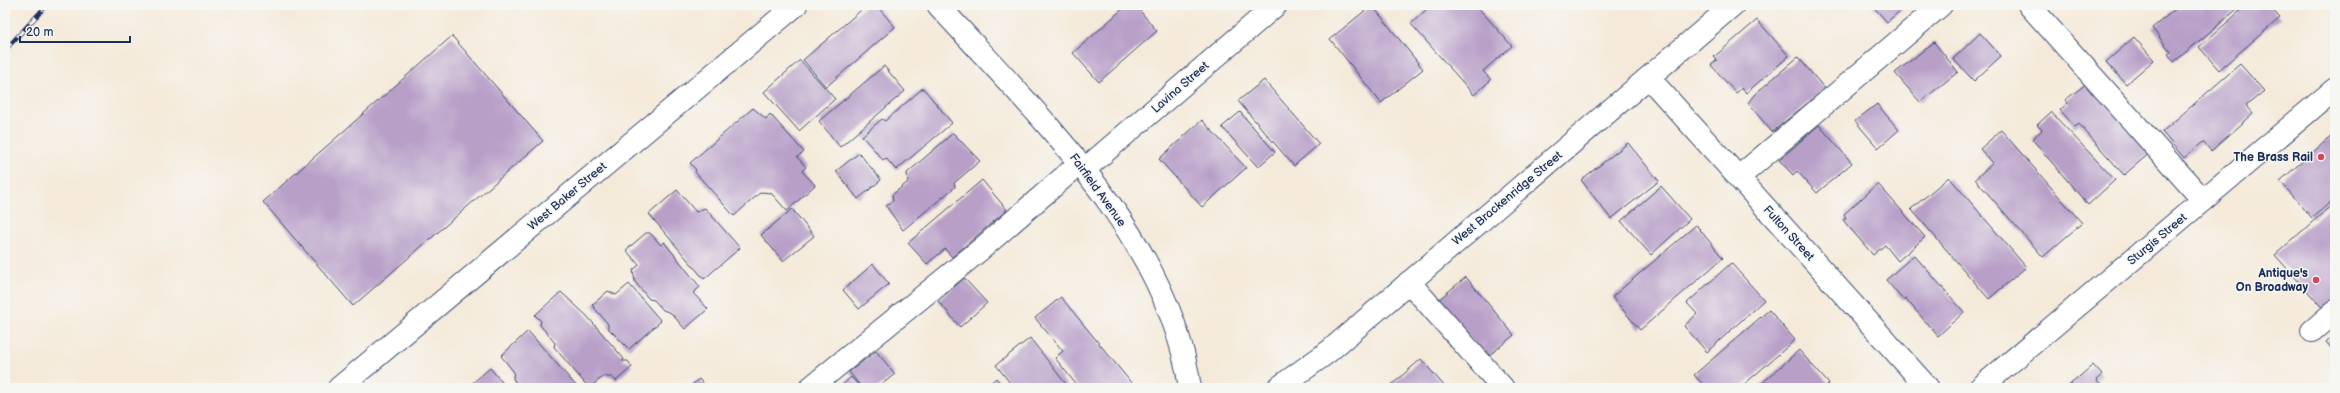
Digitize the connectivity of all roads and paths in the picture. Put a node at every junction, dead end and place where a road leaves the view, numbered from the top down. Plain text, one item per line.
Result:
1 (796, 5) edge
2 (938, 5) edge
3 (1276, 5) edge
4 (1733, 5) edge
5 (1941, 5) edge
6 (2029, 5) edge
7 (1649, 78) junction
8 (2335, 89) edge
9 (1082, 166) junction
10 (1739, 177) junction
11 (2203, 200) junction
12 (1409, 282) junction
13 (2335, 311) edge
14 (2312, 330) dead end
15 (338, 388) edge
16 (810, 388) edge
17 (1190, 388) edge
18 (1278, 388) edge
19 (1503, 388) edge
20 (1928, 388) edge
21 (1980, 388) edge

1 - 15 street, West Baker Street
2 - 9 street, Fairfield Avenue
3 - 9 street, Lavina Street
4 - 7 street, West Brackenridge Street
5 - 10 street
6 - 11 street
7 - 10 street, Fulton Street
7 - 12 street, West Brackenridge Street
8 - 11 street, Sturgis Street
9 - 16 street, Lavina Street
9 - 17 street, Fairfield Avenue
10 - 20 street, Fulton Street
11 - 21 street, Sturgis Street
12 - 18 street, West Brackenridge Street
12 - 19 street
13 - 14 street

